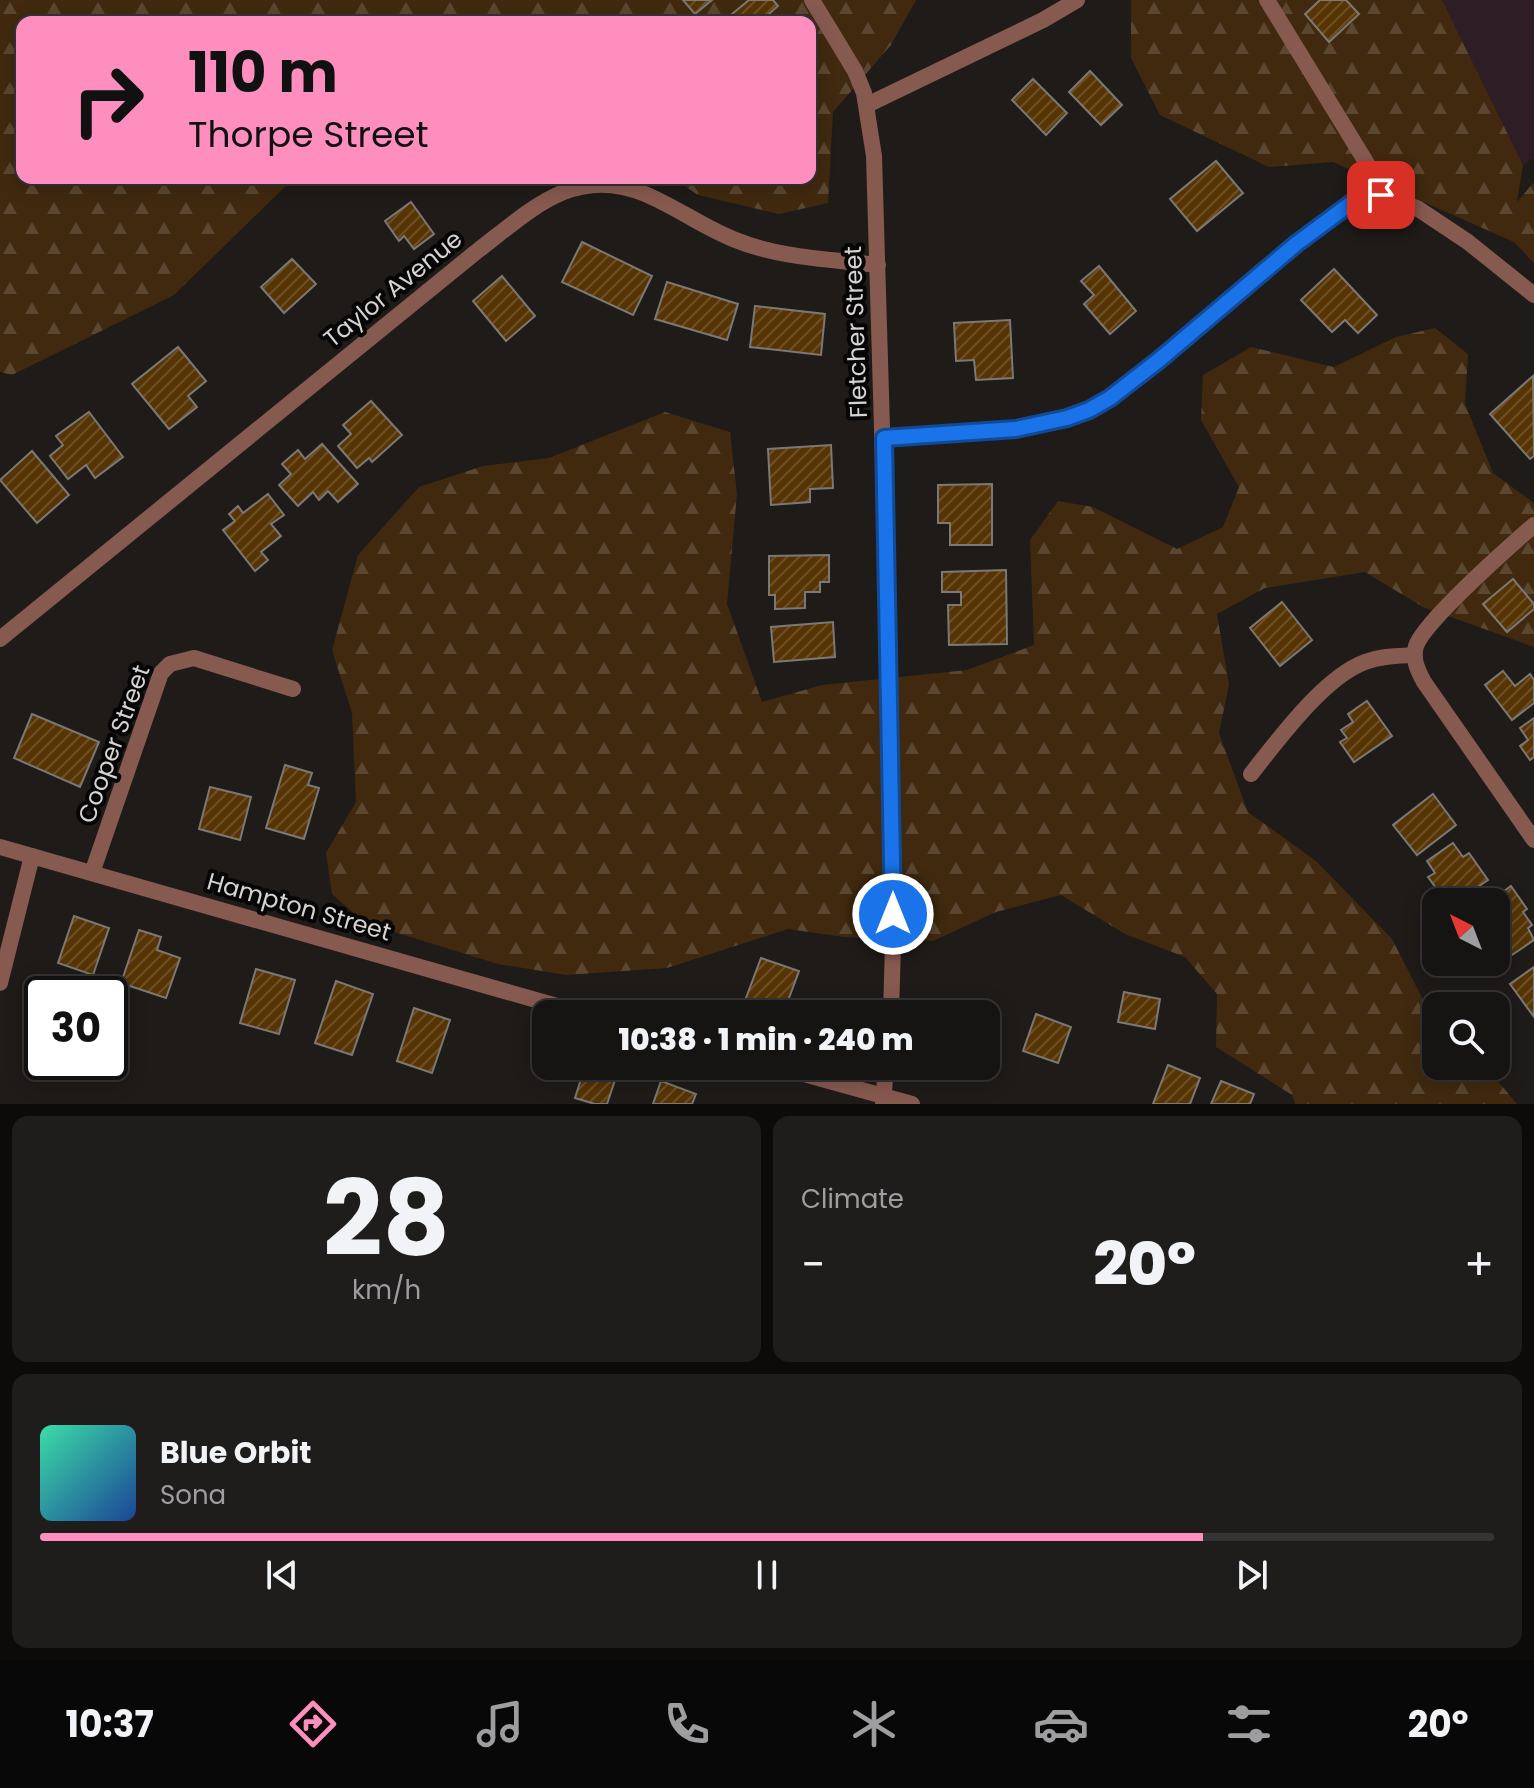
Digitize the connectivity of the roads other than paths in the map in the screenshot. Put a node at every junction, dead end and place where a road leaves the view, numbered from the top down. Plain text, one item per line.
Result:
1 (812, 0) edge
2 (1077, 0) edge
3 (1267, 0) edge
4 (867, 105) junction
5 (1388, 198) junction
6 (878, 265) junction
7 (1534, 295) edge
8 (884, 438) junction
9 (1534, 525) edge
10 (0, 639) edge
11 (1414, 655) junction
12 (293, 689) dead end
13 (1251, 774) dead end
14 (1534, 840) edge
15 (0, 847) edge
16 (32, 856) junction
17 (92, 873) junction
18 (0, 983) edge
19 (536, 1000) edge
20 (891, 1000) edge
21 (819, 1080) edge
22 (885, 1080) edge
23 (883, 1100) edge
24 (912, 1104) edge

1 - 4 street, Fletcher Street
2 - 4 street
3 - 5 street
4 - 6 street, Fletcher Street
5 - 7 street
5 - 8 street
6 - 8 street, Fletcher Street
6 - 10 street, Taylor Avenue
8 - 20 street, Fletcher Street
9 - 11 street
11 - 13 street
11 - 14 street
12 - 17 street, Cooper Street
15 - 16 street, Hampton Street
16 - 17 street, Hampton Street
16 - 18 street
17 - 19 street, Hampton Street
21 - 23 street
22 - 23 street
23 - 24 street

